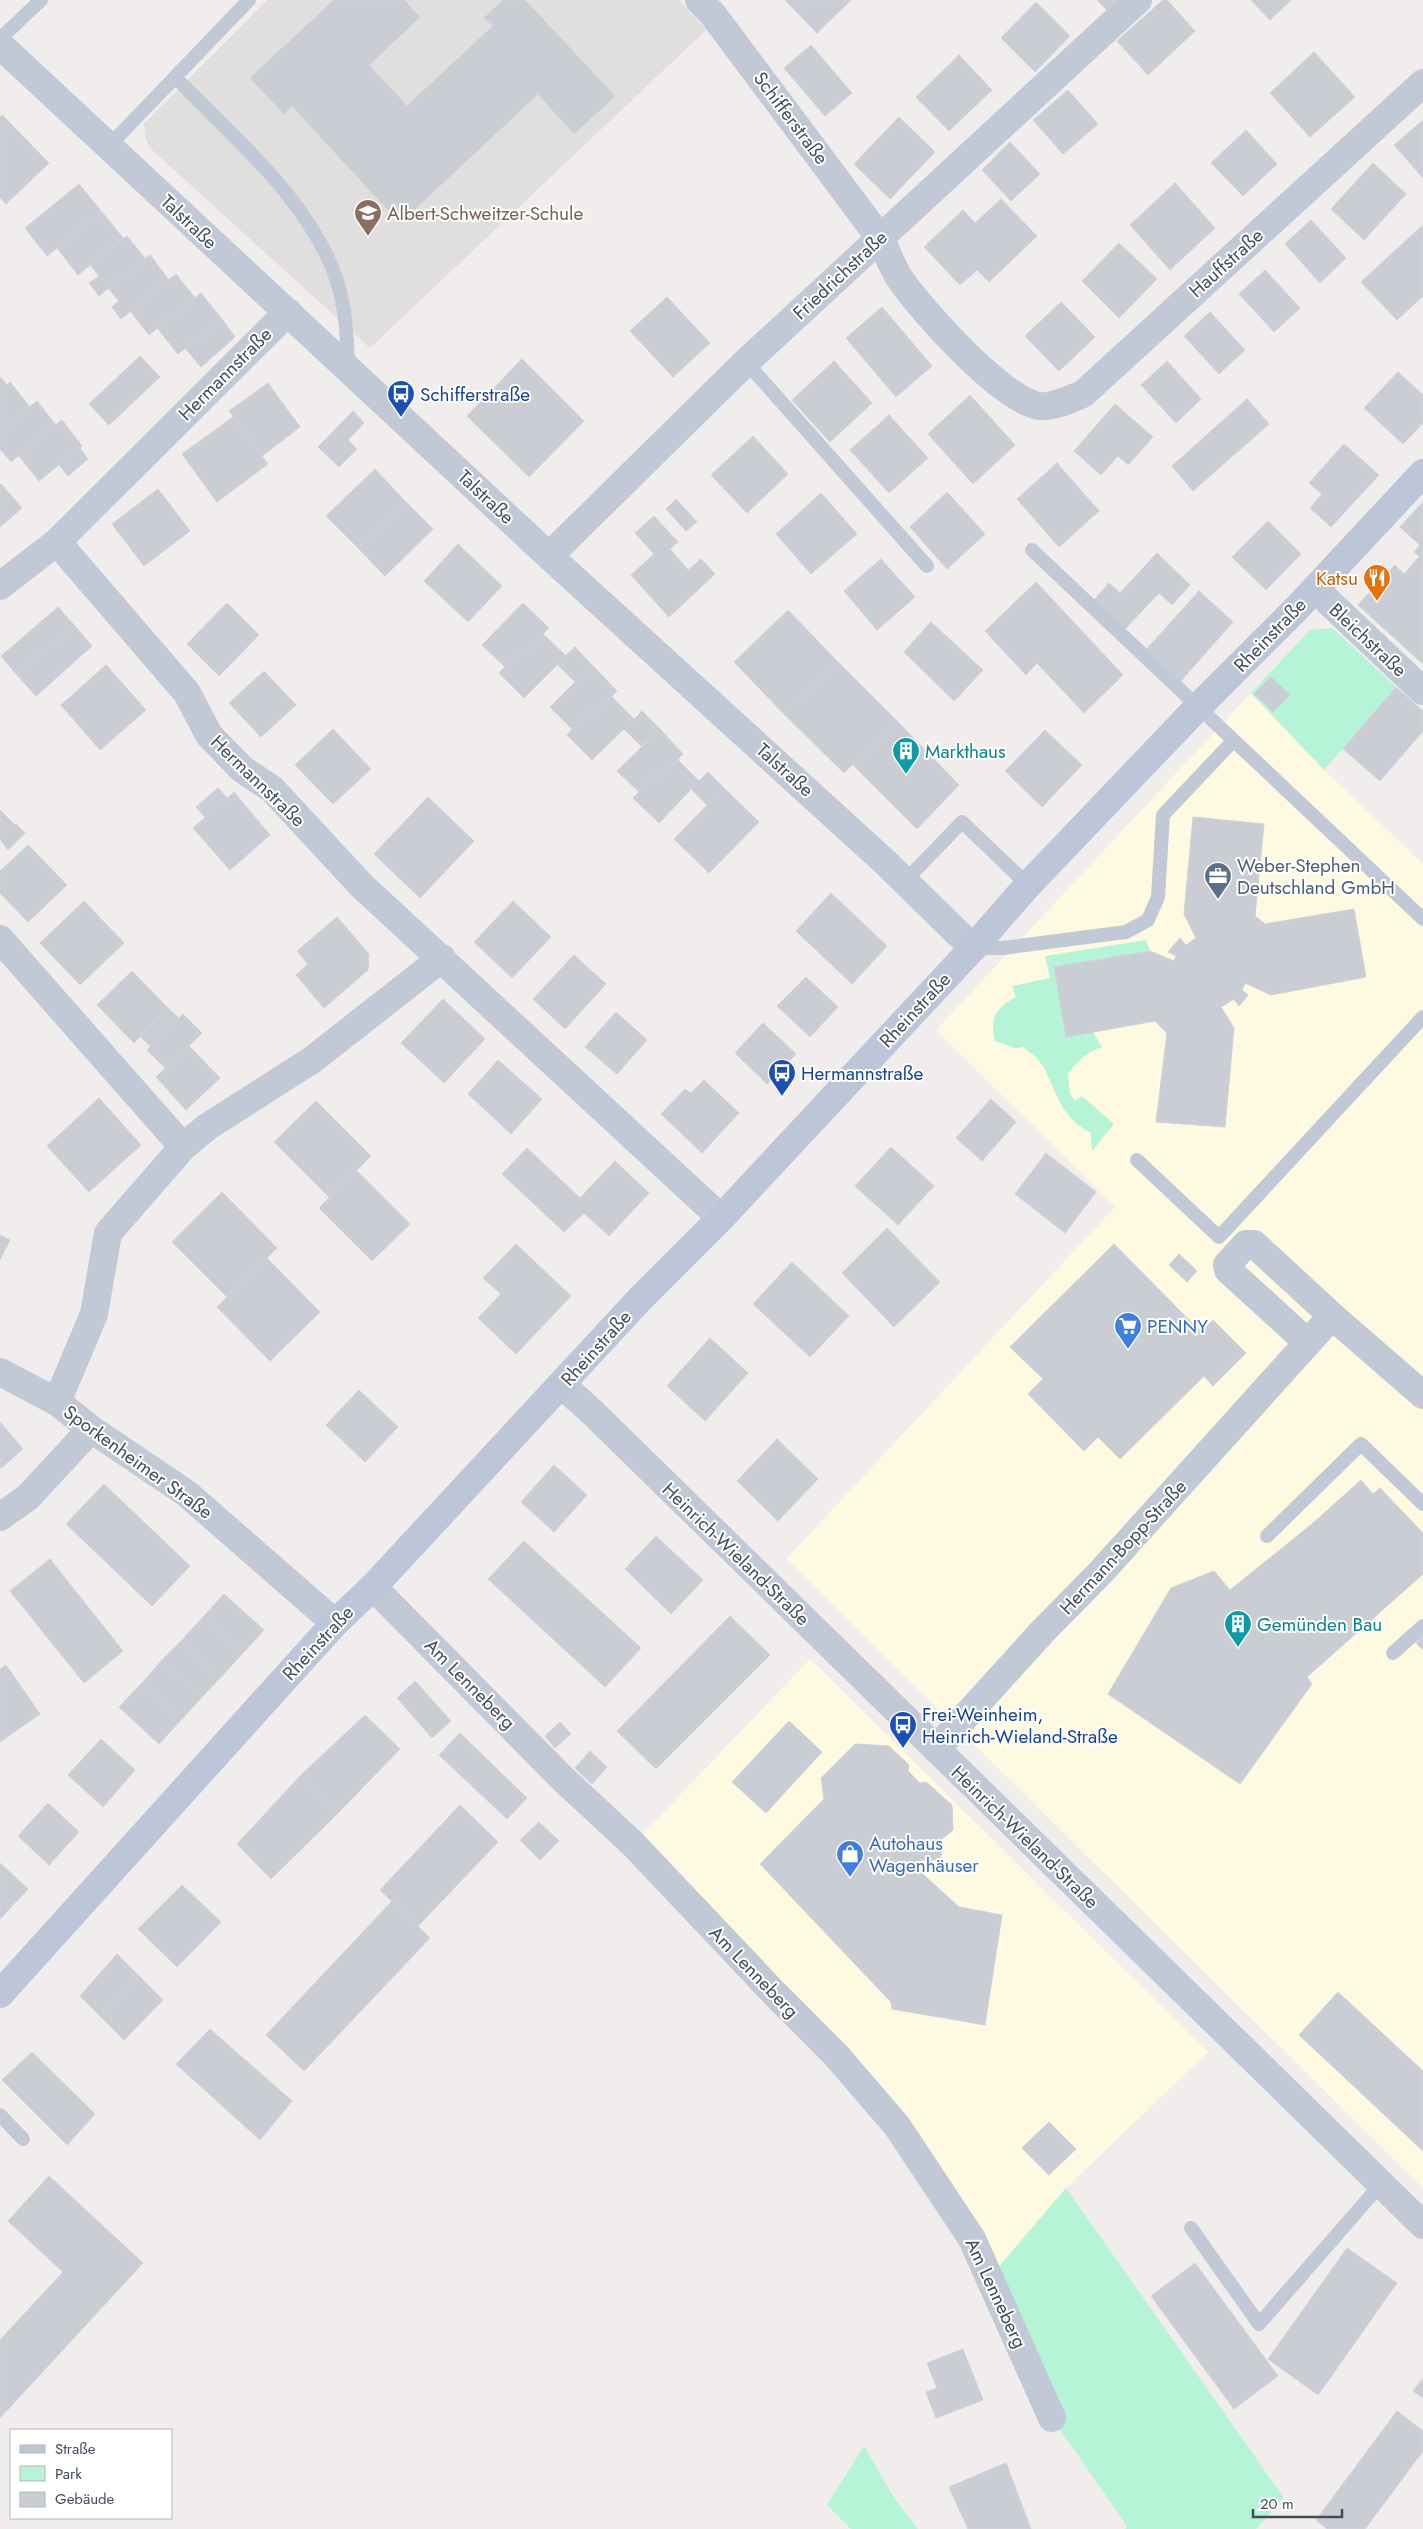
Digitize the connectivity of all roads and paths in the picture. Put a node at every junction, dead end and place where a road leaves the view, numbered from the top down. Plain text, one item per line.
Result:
1 (41, 0) edge
2 (249, 0) edge
3 (1138, 0) edge
4 (711, 10) edge
5 (0, 39) edge
6 (0, 45) edge
7 (175, 77) junction
8 (1423, 84) edge
9 (108, 147) junction
10 (880, 238) junction
11 (288, 312) junction
12 (746, 362) junction
13 (348, 368) junction
14 (1014, 396) joint
15 (1423, 473) edge
16 (57, 542) junction
17 (1032, 550) dead end
18 (549, 556) junction
19 (927, 566) dead end
20 (0, 586) edge
21 (1315, 589) junction
22 (1423, 691) edge
23 (1197, 708) junction
24 (1232, 741) junction
25 (905, 881) junction
26 (1028, 885) junction
27 (1423, 919) edge
28 (0, 939) edge
29 (973, 948) junction
30 (442, 958) junction
31 (1423, 1017) edge
32 (183, 1147) junction
33 (1137, 1160) dead end
34 (721, 1218) junction
35 (1332, 1316) junction
36 (1308, 1343) junction
37 (0, 1372) edge
38 (562, 1385) junction
39 (1423, 1395) edge
40 (57, 1402) junction
41 (91, 1429) junction
42 (1423, 1504) edge
43 (0, 1517) edge
44 (1267, 1536) dead end
45 (373, 1587) junction
46 (335, 1624) junction
47 (1423, 1626) edge
48 (1393, 1653) dead end
49 (936, 1749) junction
50 (0, 1994) edge
51 (0, 2114) edge
52 (24, 2138) dead end
53 (1381, 2184) junction
54 (1423, 2225) edge
55 (1190, 2228) dead end
56 (1052, 2418) dead end

1 - 5 lane
2 - 7 lane
3 - 10 street, Friedrichstraße
4 - 10 street, Schifferstraße
6 - 9 street, Talstraße
7 - 9 lane
7 - 13 lane
8 - 14 street, Hauffstraße
9 - 11 street, Talstraße
10 - 12 street, Friedrichstraße
10 - 14 street, Schifferstraße
11 - 13 street, Talstraße
11 - 16 street, Hermannstraße
12 - 18 street, Friedrichstraße
12 - 19 lane
13 - 18 street, Talstraße
15 - 21 street, Rheinstraße
16 - 20 street, Hermannstraße
16 - 30 street, Hermannstraße
17 - 23 lane
18 - 25 street, Talstraße
21 - 22 street, Bleichstraße
21 - 23 street, Rheinstraße
23 - 24 lane
23 - 26 street, Rheinstraße
24 - 27 lane
24 - 29 lane
25 - 26 lane
25 - 29 street, Talstraße
26 - 29 street, Rheinstraße
28 - 32 street
29 - 34 street, Rheinstraße
30 - 32 street
30 - 34 street, Hermannstraße
31 - 33 lane
32 - 40 street
34 - 38 street, Rheinstraße
35 - 36 street, Hermann-Bopp-Straße
35 - 36 street
35 - 39 street
36 - 49 street, Hermann-Bopp-Straße
37 - 40 street, Sporkenheimer Straße
38 - 45 street, Rheinstraße
38 - 49 street, Heinrich-Wieland-Straße
40 - 41 street, Sporkenheimer Straße
41 - 43 street
41 - 46 street, Sporkenheimer Straße
42 - 44 lane
45 - 46 street, Rheinstraße
45 - 56 street, Am Lenneberg
46 - 50 street, Rheinstraße
47 - 48 lane
49 - 53 street, Heinrich-Wieland-Straße
51 - 52 lane
53 - 54 street, Heinrich-Wieland-Straße
53 - 55 lane

